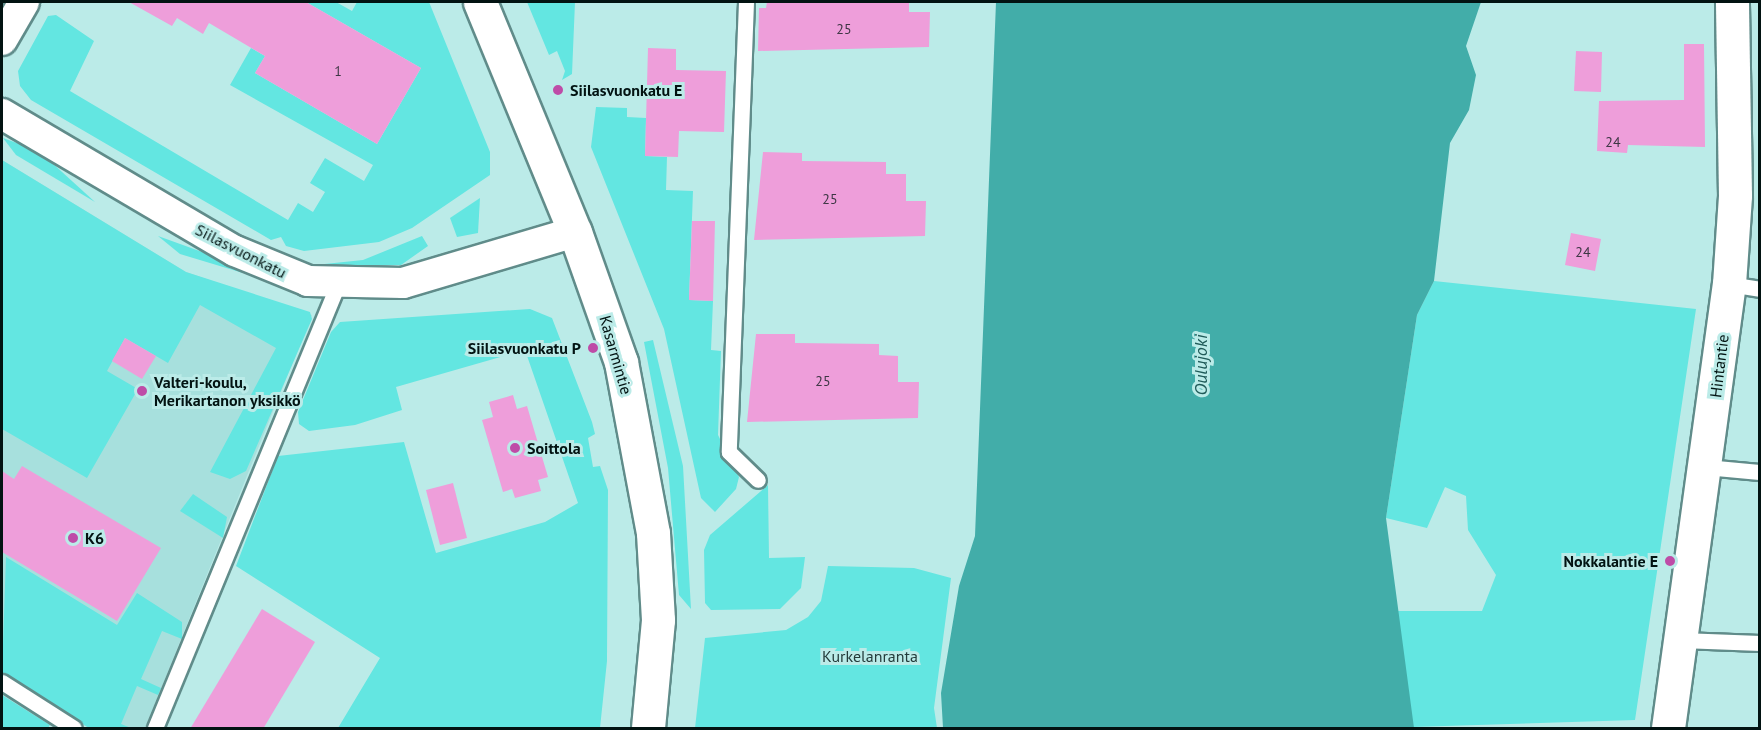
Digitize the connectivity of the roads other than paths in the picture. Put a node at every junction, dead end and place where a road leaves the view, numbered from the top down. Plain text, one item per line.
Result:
1 (24, 2) edge
2 (480, 2) edge
3 (746, 2) edge
4 (1732, 2) edge
5 (2, 40) edge
6 (2, 114) edge
7 (575, 232) junction
8 (338, 285) junction
9 (1744, 287) edge
10 (1705, 467) junction
11 (1760, 472) edge
12 (758, 480) dead end
13 (1681, 640) junction
14 (1760, 643) edge
15 (2, 682) edge
16 (74, 729) edge
17 (155, 729) edge
18 (648, 729) edge
19 (1668, 729) edge

1 - 5 street
2 - 7 street, Kasarmintie
3 - 12 lane
4 - 9 street, Hintantie
6 - 8 street, Siilasvuonkatu
7 - 8 street, Siilasvuonkatu
7 - 18 street, Kasarmintie
8 - 17 lane
9 - 10 street, Hintantie
10 - 11 lane
10 - 13 street, Hintantie
13 - 14 lane
13 - 19 street, Hintantie
15 - 16 lane

